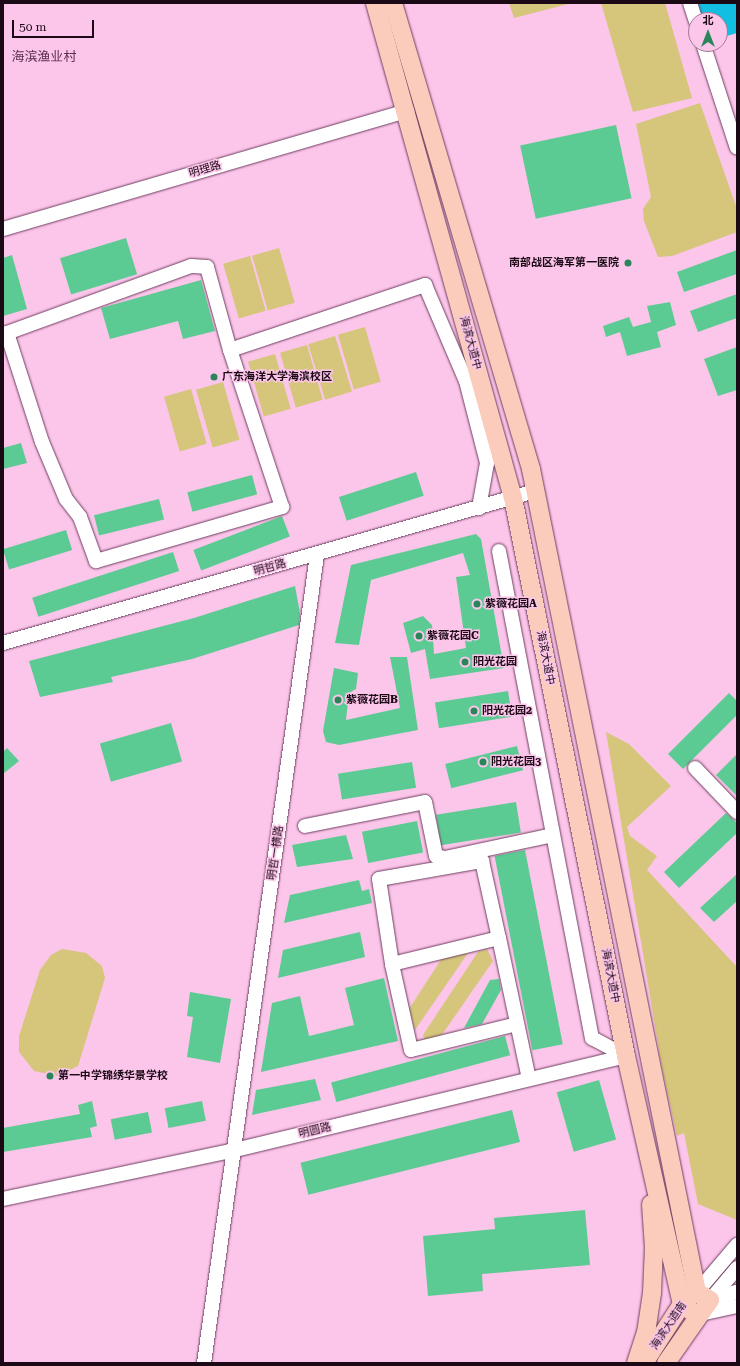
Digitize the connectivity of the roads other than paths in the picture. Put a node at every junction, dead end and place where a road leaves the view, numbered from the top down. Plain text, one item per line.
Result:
1 (375, 3) edge
2 (393, 3) edge
3 (706, 52) edge
4 (407, 111) junction
5 (737, 148) edge
6 (3, 229) edge
7 (230, 350) junction
8 (535, 491) junction
9 (513, 498) junction
10 (479, 508) junction
11 (499, 551) dead end
12 (317, 555) junction
13 (3, 643) edge
14 (695, 768) dead end
15 (737, 812) edge
16 (305, 826) dead end
17 (553, 835) junction
18 (498, 938) junction
19 (392, 964) junction
20 (517, 1024) junction
21 (626, 1056) junction
22 (529, 1079) junction
23 (644, 1129) junction
24 (235, 1150) junction
25 (3, 1199) edge
26 (737, 1245) edge
27 (737, 1268) edge
28 (737, 1292) edge
29 (703, 1296) junction
30 (682, 1304) junction
31 (737, 1306) edge
32 (696, 1315) junction
33 (204, 1363) edge
34 (636, 1363) edge
35 (644, 1363) edge
36 (666, 1363) edge

1 - 4 main road, 海滨大道中
2 - 8 main road, 海滨大道中
3 - 5 street
4 - 6 street, 明理路
4 - 9 main road, 海滨大道中
7 - 7 street
7 - 10 street
8 - 9 street, 明哲路
8 - 29 main road, 海滨大道中
9 - 10 street, 明哲路
9 - 21 main road, 海滨大道中
10 - 12 street, 明哲路
11 - 17 street
12 - 13 street, 明哲路
12 - 24 street, 明哲一横路
14 - 15 street
16 - 17 street
17 - 21 street
18 - 19 street
18 - 19 street
18 - 20 street
19 - 20 street
20 - 22 street
21 - 22 street, 明圆路
21 - 23 main road, 海滨大道中
22 - 24 street, 明圆路
23 - 30 main road, 海滨大道中
23 - 34 main road
24 - 25 street, 明圆路
24 - 33 street, 明哲一横路
26 - 29 street
27 - 29 street
28 - 29 street
29 - 30 main road, 海滨大道南
29 - 32 main road, 海滨大道南
30 - 32 main road
30 - 35 main road, 海滨大道南
31 - 32 street
32 - 36 main road, 海滨大道南

